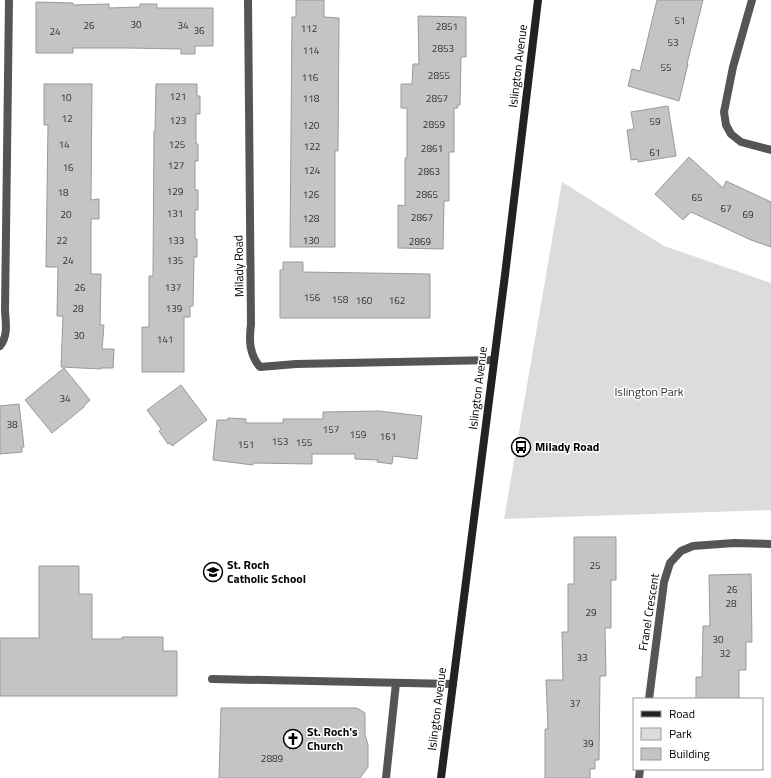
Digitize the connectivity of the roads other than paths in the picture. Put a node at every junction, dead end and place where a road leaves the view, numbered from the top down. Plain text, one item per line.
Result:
1 (8, 0) edge
2 (248, 0) edge
3 (538, 0) edge
4 (752, 0) edge
5 (771, 150) edge
6 (0, 346) edge
7 (494, 360) junction
8 (771, 544) edge
9 (212, 679) dead end
10 (396, 683) junction
11 (453, 684) junction
12 (649, 698) edge
13 (386, 778) edge
14 (441, 778) edge

1 - 6 street
2 - 7 street, Milady Road
3 - 7 main road, Islington Avenue
4 - 5 street
7 - 11 main road, Islington Avenue
8 - 12 street, Franel Crescent
9 - 10 street
10 - 11 street
10 - 13 street
11 - 14 main road, Islington Avenue

